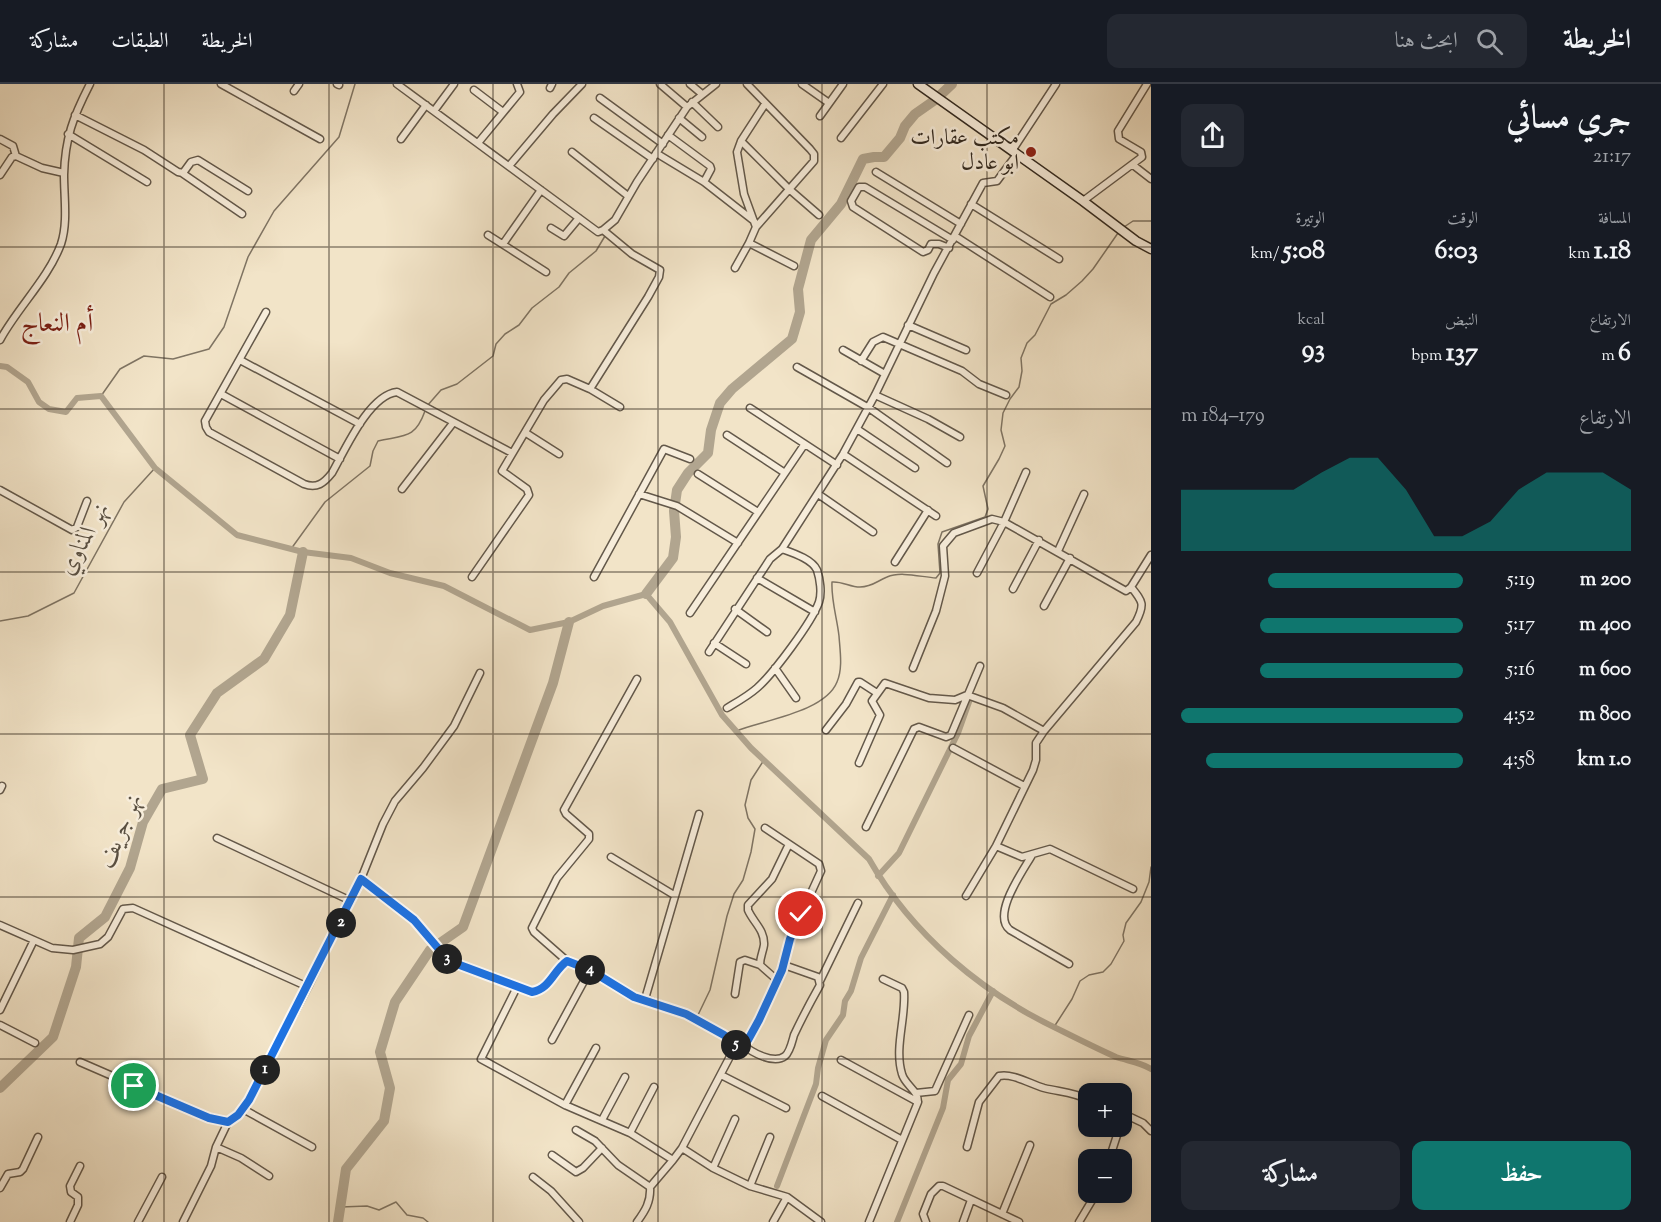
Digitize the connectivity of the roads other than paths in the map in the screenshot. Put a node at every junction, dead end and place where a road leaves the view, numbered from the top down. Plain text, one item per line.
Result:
1 (90, 84) edge
2 (221, 84) edge
3 (299, 84) edge
4 (398, 84) edge
5 (454, 84) edge
6 (517, 84) edge
7 (582, 84) edge
8 (660, 84) edge
9 (690, 84) edge
10 (716, 84) edge
11 (747, 84) edge
12 (802, 84) edge
13 (843, 84) edge
14 (883, 84) edge
15 (918, 84) edge
16 (1056, 84) edge
17 (1147, 84) edge
18 (406, 86) edge
19 (474, 90) dead end
20 (294, 91) dead end
21 (702, 94) junction
22 (600, 98) dead end
23 (829, 103) junction
24 (690, 104) junction
25 (765, 104) junction
26 (426, 105) junction
27 (434, 111) junction
28 (503, 112) junction
29 (75, 115) junction
30 (820, 116) dead end
31 (594, 118) dead end
32 (679, 118) junction
33 (718, 127) dead end
34 (68, 134) junction
35 (668, 135) junction
36 (702, 137) dead end
37 (841, 138) dead end
38 (0, 139) edge
39 (320, 139) dead end
40 (401, 139) dead end
41 (741, 141) junction
42 (478, 143) junction
43 (663, 144) junction
44 (572, 153) dead end
45 (1014, 153) junction
46 (16, 156) junction
47 (655, 156) junction
48 (1133, 165) junction
49 (509, 166) junction
50 (876, 172) dead end
51 (64, 173) junction
52 (182, 174) junction
53 (0, 175) edge
54 (1151, 179) edge
55 (147, 182) dead end
56 (704, 182) junction
57 (789, 189) junction
58 (541, 190) junction
59 (248, 191) dead end
60 (628, 196) junction
61 (1083, 201) junction
62 (971, 204) junction
63 (242, 213) dead end
64 (819, 215) dead end
65 (579, 218) junction
66 (755, 224) junction
67 (961, 224) junction
68 (551, 228) dead end
69 (603, 230) junction
70 (488, 235) dead end
71 (954, 238) junction
72 (749, 243) junction
73 (503, 244) junction
74 (949, 248) junction
75 (1151, 249) edge
76 (1059, 259) dead end
77 (794, 266) dead end
78 (735, 268) dead end
79 (546, 272) dead end
80 (1050, 297) dead end
81 (266, 312) dead end
82 (908, 325) junction
83 (0, 340) edge
84 (899, 343) junction
85 (843, 350) dead end
86 (966, 350) dead end
87 (240, 360) junction
88 (861, 361) junction
89 (798, 367) dead end
90 (885, 374) junction
91 (590, 389) junction
92 (221, 394) junction
93 (875, 394) junction
94 (1006, 394) dead end
95 (620, 407) dead end
96 (750, 408) dead end
97 (868, 408) junction
98 (453, 423) junction
99 (360, 424) junction
100 (857, 429) junction
101 (526, 433) junction
102 (727, 435) dead end
103 (960, 437) dead end
104 (804, 445) junction
105 (512, 453) junction
106 (559, 454) dead end
107 (843, 454) junction
108 (340, 459) junction
109 (690, 459) dead end
110 (947, 463) dead end
111 (837, 465) junction
112 (915, 468) dead end
113 (1026, 472) dead end
114 (785, 473) junction
115 (698, 474) dead end
116 (402, 489) dead end
117 (0, 490) edge
118 (639, 494) junction
119 (818, 494) junction
120 (1084, 494) dead end
121 (87, 501) dead end
122 (928, 510) junction
123 (758, 513) junction
124 (936, 516) dead end
125 (1004, 522) junction
126 (873, 532) dead end
127 (1039, 540) junction
128 (738, 543) junction
129 (782, 549) junction
130 (1058, 551) junction
131 (1151, 555) edge
132 (1070, 558) junction
133 (895, 562) dead end
134 (977, 573) dead end
135 (471, 577) dead end
136 (594, 577) dead end
137 (757, 578) junction
138 (1131, 587) junction
139 (1013, 589) dead end
140 (1044, 606) dead end
141 (735, 609) junction
142 (815, 612) junction
143 (690, 613) dead end
144 (767, 632) dead end
145 (714, 643) junction
146 (709, 652) dead end
147 (746, 664) dead end
148 (980, 666) dead end
149 (775, 668) junction
150 (913, 668) dead end
151 (480, 673) dead end
152 (637, 679) dead end
153 (877, 693) junction
154 (967, 695) junction
155 (796, 698) dead end
156 (726, 708) dead end
157 (826, 730) dead end
158 (1044, 731) junction
159 (953, 748) dead end
160 (859, 763) dead end
161 (1024, 786) junction
162 (699, 814) dead end
163 (866, 826) dead end
164 (765, 828) dead end
165 (217, 838) dead end
166 (789, 844) junction
167 (996, 846) junction
168 (1032, 855) junction
169 (611, 857) dead end
170 (361, 879) junction
171 (1133, 889) dead end
172 (674, 895) junction
173 (966, 896) dead end
174 (351, 901) junction
175 (858, 903) dead end
176 (0, 925) edge
177 (34, 940) junction
178 (567, 961) junction
179 (760, 964) junction
180 (1069, 964) dead end
181 (784, 965) junction
182 (590, 970) junction
183 (883, 979) dead end
184 (777, 980) junction
185 (820, 981) junction
186 (308, 987) junction
187 (516, 987) junction
188 (735, 994) dead end
189 (645, 999) junction
190 (0, 1010) edge
191 (969, 1015) dead end
192 (0, 1025) edge
193 (552, 1040) dead end
194 (34, 1043) dead end
195 (740, 1045) junction
196 (596, 1048) dead end
197 (841, 1060) dead end
198 (80, 1062) dead end
199 (721, 1075) junction
200 (625, 1077) dead end
201 (654, 1087) dead end
202 (916, 1093) junction
203 (822, 1096) dead end
204 (1078, 1096) edge
205 (918, 1102) junction
206 (565, 1105) junction
207 (786, 1108) dead end
208 (243, 1109) junction
209 (735, 1119) dead end
210 (1132, 1119) edge
211 (602, 1120) junction
212 (228, 1122) junction
213 (576, 1130) dead end
214 (1151, 1131) edge
215 (630, 1133) junction
216 (38, 1137) dead end
217 (770, 1137) dead end
218 (902, 1140) junction
219 (1030, 1145) dead end
220 (216, 1147) junction
221 (312, 1147) dead end
222 (967, 1147) dead end
223 (602, 1148) junction
224 (682, 1148) junction
225 (552, 1155) dead end
226 (673, 1160) junction
227 (80, 1166) dead end
228 (713, 1168) junction
229 (269, 1176) dead end
230 (162, 1177) dead end
231 (533, 1177) dead end
232 (750, 1186) junction
233 (650, 1187) junction
234 (0, 1188) edge
235 (787, 1197) junction
236 (971, 1200) junction
237 (1090, 1203) edge
238 (1002, 1214) junction
239 (70, 1222) edge
240 (138, 1222) edge
241 (183, 1222) edge
242 (579, 1222) edge
243 (637, 1222) edge
244 (772, 1222) edge
245 (821, 1222) edge
246 (869, 1222) edge
247 (926, 1222) edge
248 (963, 1222) edge
249 (1019, 1222) edge
250 (1079, 1222) edge

1 - 29 street
2 - 39 street
3 - 20 street
4 - 18 street
5 - 27 street
6 - 28 street
7 - 49 street
8 - 24 street
9 - 21 street
10 - 21 street
11 - 25 street
12 - 23 street
13 - 23 street
14 - 37 street
15 - 45 main road
16 - 45 street
17 - 48 street
18 - 26 street
19 - 28 street
21 - 24 street
22 - 43 street
23 - 30 street
24 - 32 street
24 - 33 street
25 - 41 street
25 - 57 street
26 - 27 street
26 - 40 street
27 - 42 street
28 - 42 street
29 - 34 street
29 - 52 street
31 - 47 street
32 - 35 street
32 - 36 street
34 - 51 street
34 - 55 street
35 - 43 street
35 - 56 street
38 - 46 street
41 - 57 street
41 - 66 street
42 - 49 street
43 - 47 street
44 - 60 street
45 - 61 main road
45 - 62 street
46 - 51 street
46 - 53 street
47 - 56 street
47 - 60 street
48 - 54 street
48 - 61 street
49 - 58 street
50 - 67 street
51 - 83 street
52 - 59 street
52 - 63 street
56 - 66 street
57 - 64 street
57 - 66 street
58 - 65 street
58 - 73 street
60 - 69 street
61 - 75 main road
62 - 67 street
62 - 76 street
65 - 68 street
65 - 69 street
66 - 72 street
67 - 71 street
69 - 91 street
70 - 73 street
71 - 74 street
71 - 74 street
71 - 80 street
72 - 77 street
72 - 78 street
73 - 79 street
74 - 82 street
81 - 87 street
82 - 84 street
82 - 86 street
84 - 88 street
84 - 90 street
84 - 94 street
85 - 88 street
87 - 92 street
87 - 99 street
88 - 90 street
89 - 97 street
90 - 93 street
91 - 95 street
91 - 101 street
92 - 108 street
92 - 108 street
93 - 97 street
93 - 103 street
96 - 104 street
97 - 100 street
97 - 110 street
98 - 99 street
98 - 105 street
98 - 116 street
99 - 108 street
100 - 107 street
100 - 112 street
101 - 105 street
101 - 106 street
102 - 114 street
104 - 111 street
104 - 114 street
105 - 135 street
107 - 111 street
107 - 122 street
109 - 118 street
111 - 119 street
113 - 125 street
114 - 123 street
115 - 123 street
117 - 121 street
118 - 128 street
118 - 136 street
119 - 126 street
119 - 129 street
120 - 130 street
122 - 124 street
122 - 133 street
123 - 128 street
125 - 127 street
125 - 134 street
125 - 150 street
127 - 130 street
127 - 139 street
128 - 143 street
129 - 137 street
129 - 142 street
130 - 132 street
131 - 138 street
132 - 138 street
132 - 140 street
137 - 141 street
137 - 142 street
138 - 158 street
141 - 144 street
141 - 145 street
142 - 149 street
145 - 146 street
145 - 147 street
148 - 154 street
149 - 155 street
149 - 156 street
151 - 170 street
152 - 178 street
153 - 154 street
153 - 157 street
153 - 160 street
154 - 158 street
154 - 163 street
158 - 161 street
159 - 161 street
161 - 167 street
162 - 172 street
164 - 166 street
165 - 174 street
166 - 179 street
166 - 181 street
167 - 168 street
167 - 173 street
168 - 171 street
168 - 180 street
169 - 172 street
170 - 174 street
170 - 187 street
172 - 189 street
174 - 186 street
175 - 185 street
176 - 177 street
177 - 186 street
177 - 190 street
178 - 182 street
178 - 187 street
179 - 184 street
179 - 188 street
181 - 184 street
181 - 185 street
182 - 189 street
182 - 193 street
183 - 202 street
184 - 195 street
185 - 195 street
186 - 208 street
187 - 206 street
189 - 195 street
191 - 202 street
192 - 194 street
195 - 199 street
196 - 206 street
197 - 205 street
198 - 212 street
199 - 207 street
199 - 224 street
200 - 211 street
201 - 215 street
202 - 205 street
203 - 218 street
204 - 222 street
205 - 218 street
206 - 211 street
208 - 212 street
208 - 221 street
209 - 228 street
210 - 214 street
211 - 215 street
212 - 220 street
213 - 223 street
215 - 226 street
216 - 234 street
217 - 232 street
218 - 246 street
219 - 238 street
220 - 229 street
220 - 241 street
223 - 225 street
223 - 233 street
224 - 226 street
224 - 228 street
226 - 233 street
227 - 239 street
228 - 232 street
230 - 240 street
231 - 242 street
232 - 235 street
233 - 243 street
235 - 244 street
235 - 245 street
236 - 238 street
236 - 247 street
236 - 248 street
237 - 250 street
238 - 249 street

